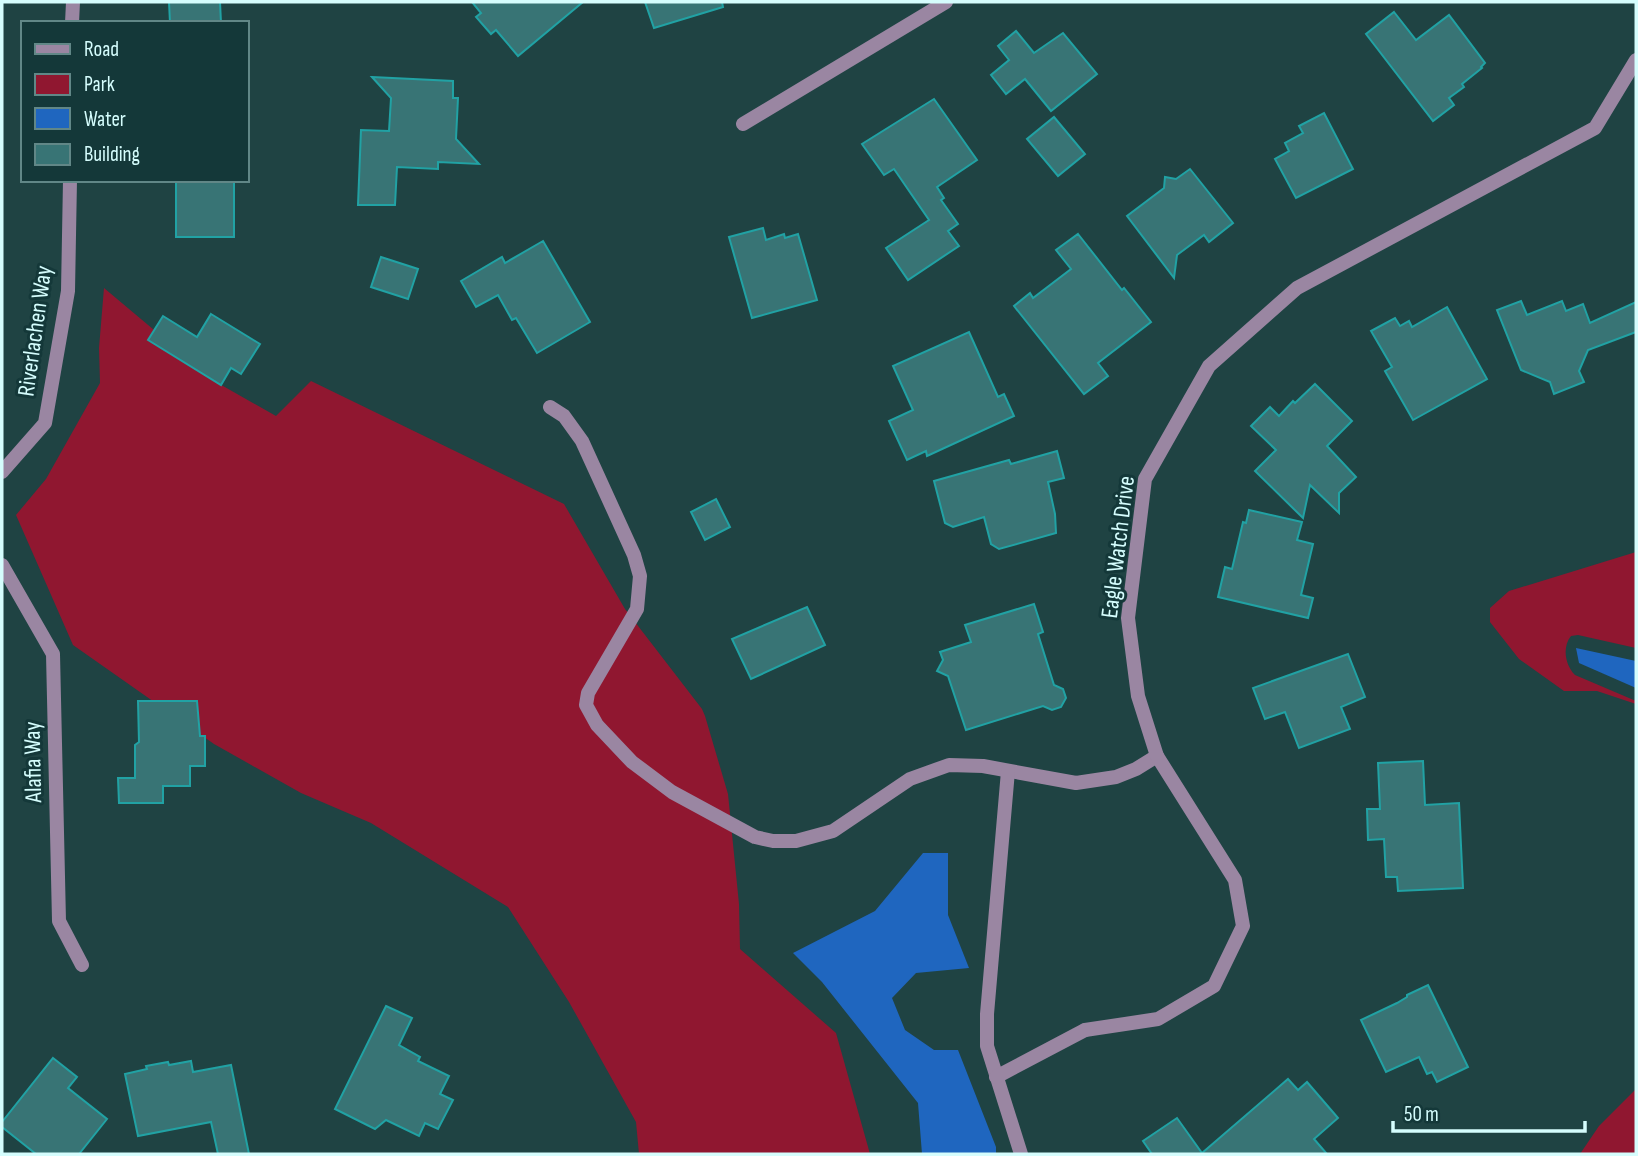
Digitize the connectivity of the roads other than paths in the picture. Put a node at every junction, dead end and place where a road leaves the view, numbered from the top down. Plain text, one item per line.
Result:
1 (72, 2) edge
2 (946, 2) edge
3 (72, 21) edge
4 (1636, 60) edge
5 (743, 124) dead end
6 (70, 182) edge
7 (550, 407) dead end
8 (2, 472) edge
9 (2, 565) edge
10 (1157, 756) junction
11 (1008, 771) junction
12 (82, 965) dead end
13 (996, 1077) junction
14 (1021, 1154) edge

1 - 3 street
2 - 5 street
4 - 10 street, Eagle Watch Drive
6 - 8 street, Riverlachen Way
7 - 11 street
9 - 12 street, Alafia Way
10 - 11 street
10 - 13 street, Eagle Watch Drive
11 - 13 street
13 - 14 street

